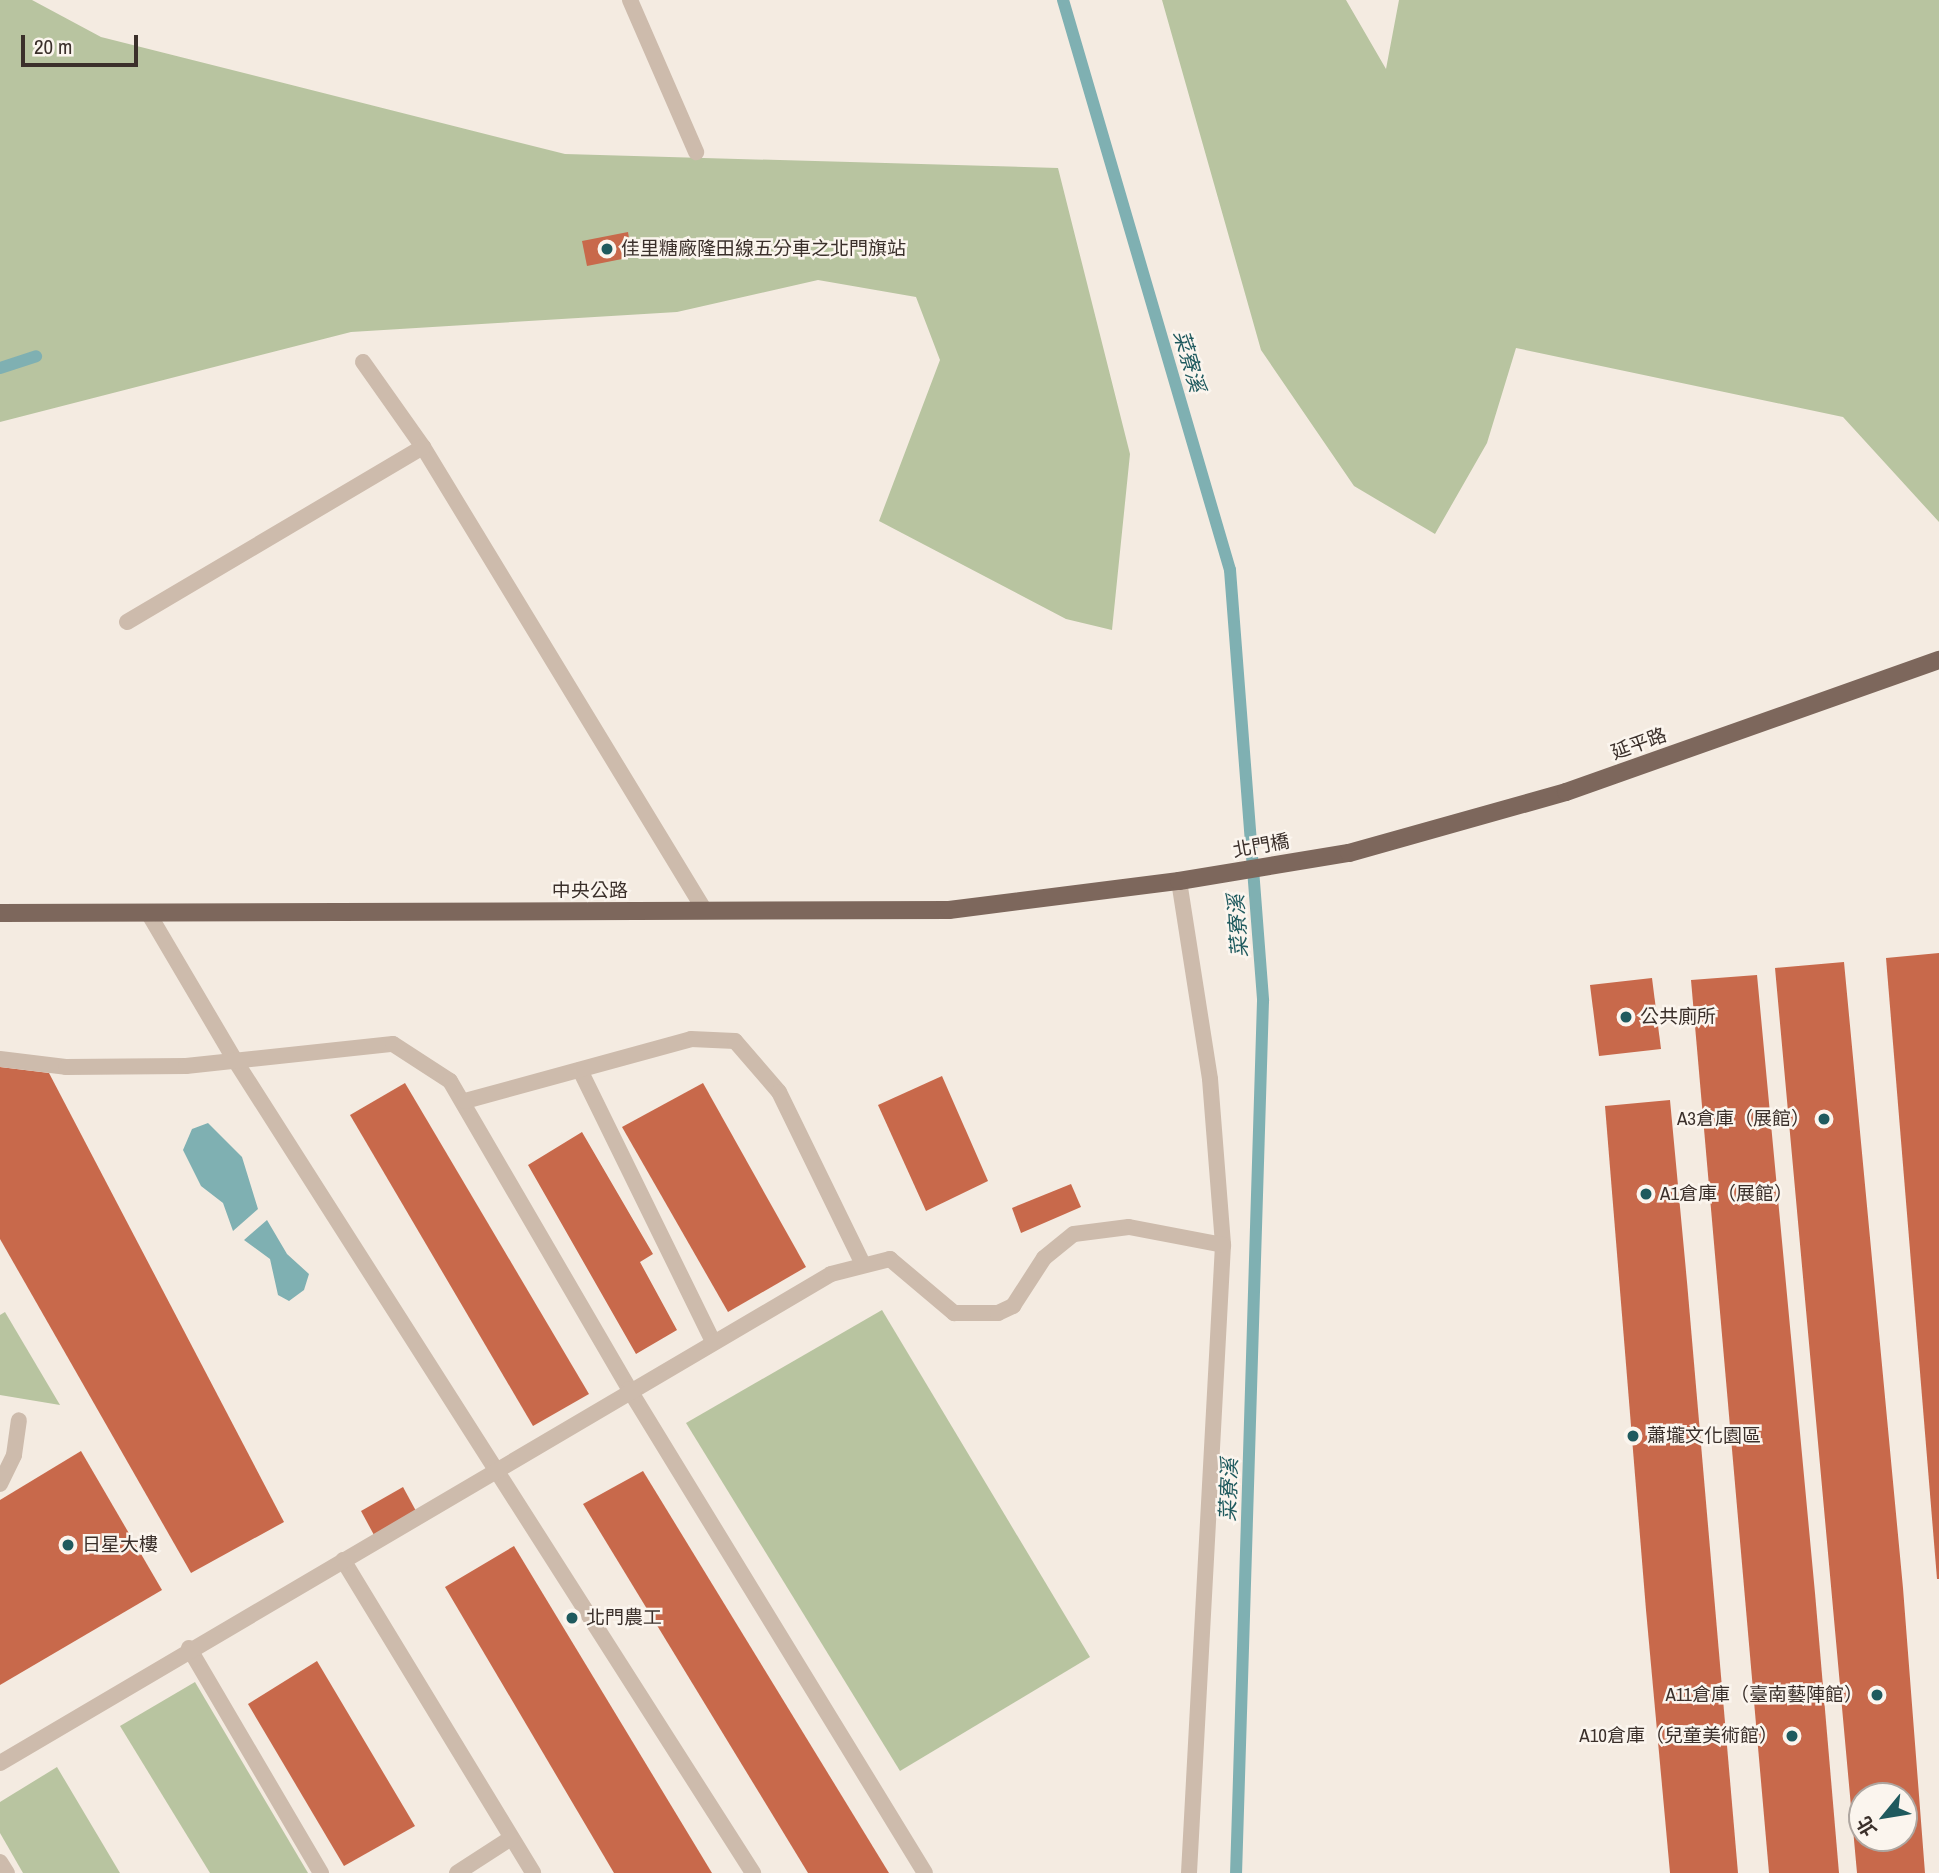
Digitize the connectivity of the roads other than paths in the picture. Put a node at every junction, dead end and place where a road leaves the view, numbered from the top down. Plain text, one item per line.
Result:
1 (630, 0) edge
2 (696, 152) dead end
3 (363, 362) dead end
4 (423, 447) junction
5 (127, 622) dead end
6 (1939, 660) edge
7 (1349, 853) joint
8 (1180, 881) junction
9 (705, 911) junction
10 (0, 913) edge
11 (150, 916) junction
12 (0, 1059) edge
13 (236, 1062) junction
14 (580, 1070) junction
15 (465, 1101) junction
16 (1223, 1245) junction
17 (862, 1262) junction
18 (713, 1341) junction
19 (629, 1389) junction
20 (19, 1420) dead end
21 (500, 1470) junction
22 (0, 1484) edge
23 (343, 1560) junction
24 (189, 1648) junction
25 (0, 1763) edge
26 (512, 1838) junction
27 (0, 1862) edge
28 (6, 1873) edge
29 (321, 1873) edge
30 (457, 1873) edge
31 (533, 1873) edge
32 (753, 1873) edge
33 (925, 1873) edge
34 (1189, 1873) edge

1 - 2 lane
3 - 4 lane
4 - 5 lane
4 - 9 lane
6 - 7 main road, 延平路
7 - 8 main road, 北門橋
8 - 9 main road, 中央公路
8 - 16 lane
9 - 11 main road, 中央公路
10 - 11 main road, 中央公路
11 - 13 lane
12 - 13 lane
13 - 15 lane
13 - 21 lane
14 - 15 lane
14 - 17 lane
14 - 18 lane
15 - 19 lane
16 - 17 lane
16 - 34 lane
17 - 18 lane
18 - 19 lane
19 - 21 lane
19 - 33 lane
20 - 22 lane
21 - 23 lane
21 - 32 lane
23 - 24 lane
23 - 26 lane
24 - 25 lane
24 - 29 lane
26 - 30 lane
26 - 31 lane
27 - 28 lane

